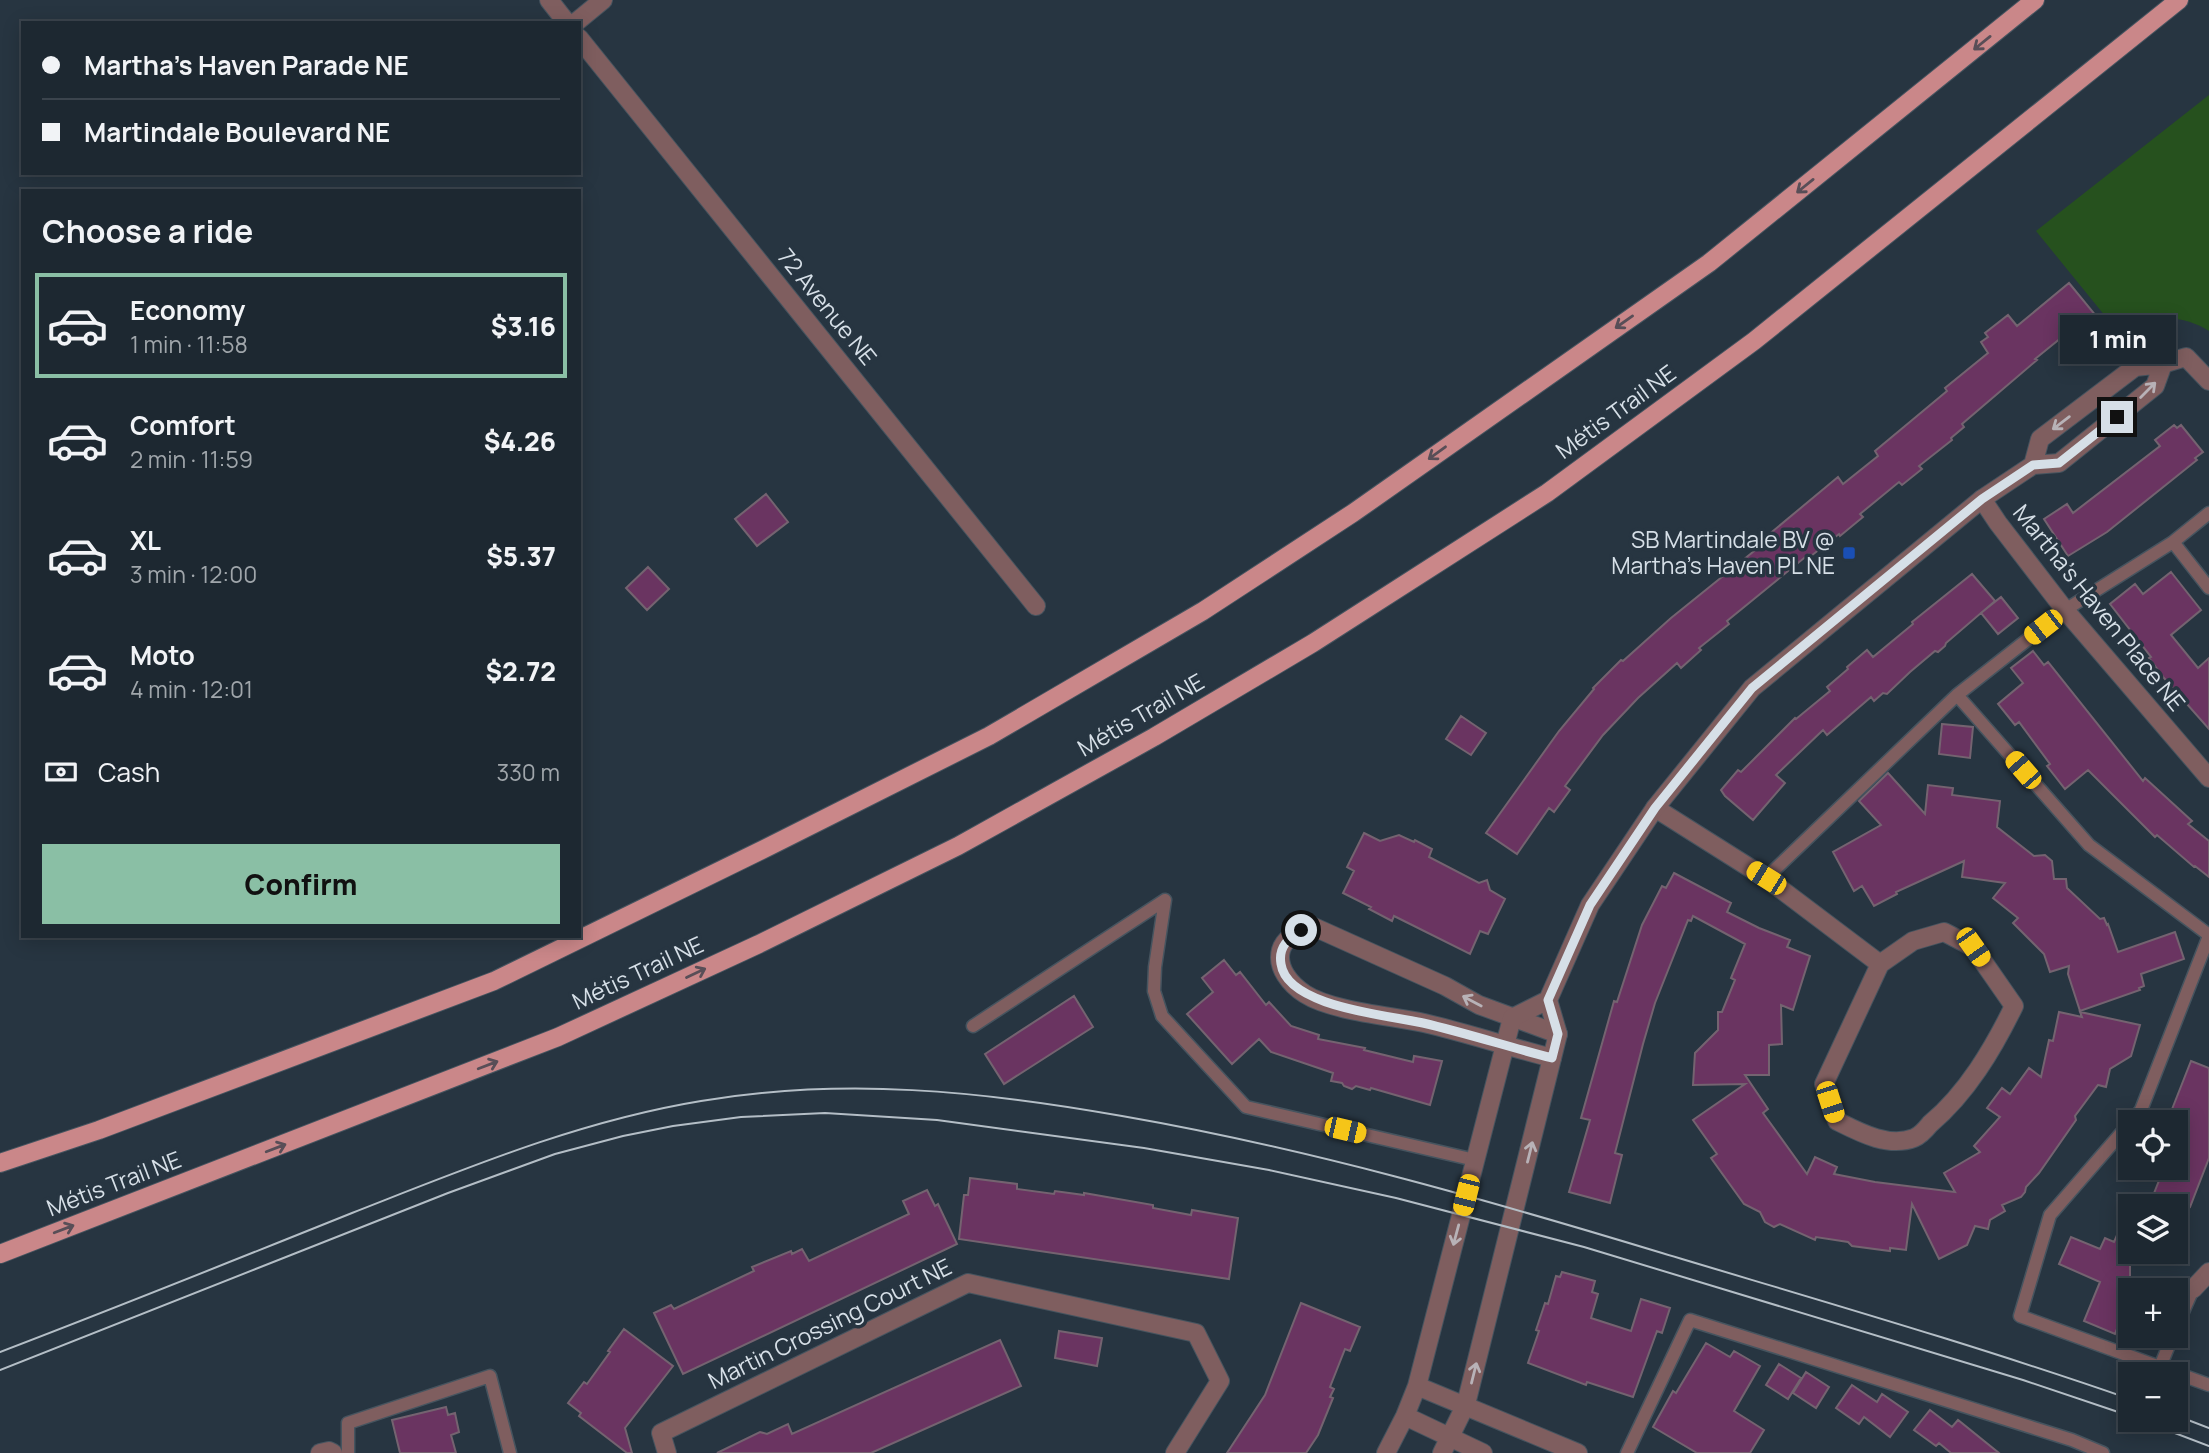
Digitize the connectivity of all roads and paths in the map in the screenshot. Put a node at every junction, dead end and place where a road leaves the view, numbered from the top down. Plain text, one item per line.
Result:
1 (549, 0) edge
2 (603, 0) edge
3 (2035, 0) edge
4 (2179, 0) edge
5 (565, 21) edge
6 (577, 21) edge
7 (581, 40) edge
8 (2162, 364) junction
9 (2209, 382) edge
10 (2033, 465) junction
11 (1982, 499) junction
12 (2209, 513) edge
13 (2173, 542) junction
14 (2209, 588) edge
15 (1036, 606) dead end
16 (2065, 610) junction
17 (1957, 695) junction
18 (2209, 778) edge
19 (1655, 808) junction
20 (1766, 878) junction
21 (2209, 935) edge
22 (1880, 964) junction
23 (1548, 1000) junction
24 (1512, 1018) junction
25 (973, 1026) dead end
26 (1558, 1034) junction
27 (1504, 1046) junction
28 (1552, 1058) junction
29 (2141, 1110) edge
30 (2118, 1136) edge
31 (1475, 1160) junction
32 (0, 1163) edge
33 (0, 1254) edge
34 (2209, 1272) edge
35 (2193, 1289) joint
36 (2188, 1300) edge
37 (2146, 1362) edge
38 (2188, 1377) edge
39 (2209, 1385) edge
40 (1417, 1386) junction
41 (1466, 1404) junction
42 (1405, 1416) junction
43 (1451, 1437) junction
44 (320, 1453) edge
45 (333, 1453) edge
46 (348, 1453) edge
47 (510, 1453) edge
48 (667, 1453) edge
49 (1175, 1453) edge
50 (1386, 1453) edge
51 (1442, 1453) edge
52 (1483, 1453) edge
53 (1578, 1453) edge
54 (1627, 1453) edge
55 (2103, 1453) edge

1 - 5 street
2 - 6 street
3 -> 32 main road
33 -> 4 main road, Métis Trail NE
7 - 15 street, 72 Avenue NE
8 - 9 street
10 -> 8 street
8 -> 10 street
10 - 11 street
11 - 16 street, Martha's Haven Place NE
11 - 19 street
12 - 13 lane
13 - 14 lane
13 - 16 lane
16 - 17 lane
16 - 18 street, Martha's Haven Place NE
17 - 20 lane
17 - 21 lane
19 - 20 street
19 - 23 street
20 - 22 street
21 - 29 lane
22 - 22 street
23 - 24 street
23 - 26 street
24 - 26 street
24 - 27 street
24 -> 27 street
25 - 31 lane
26 - 28 street
27 - 28 street
27 - 31 street
41 -> 28 street
30 - 37 lane
31 -> 40 street
34 - 35 street
35 - 36 lane
38 - 39 lane
40 - 41 street
40 - 42 street
41 - 43 street
41 - 53 street
42 - 43 street
42 - 50 street
43 - 51 street
43 - 52 street
44 - 45 street
46 - 47 lane
48 - 49 street, Martin Crossing Court NE
54 - 55 lane

